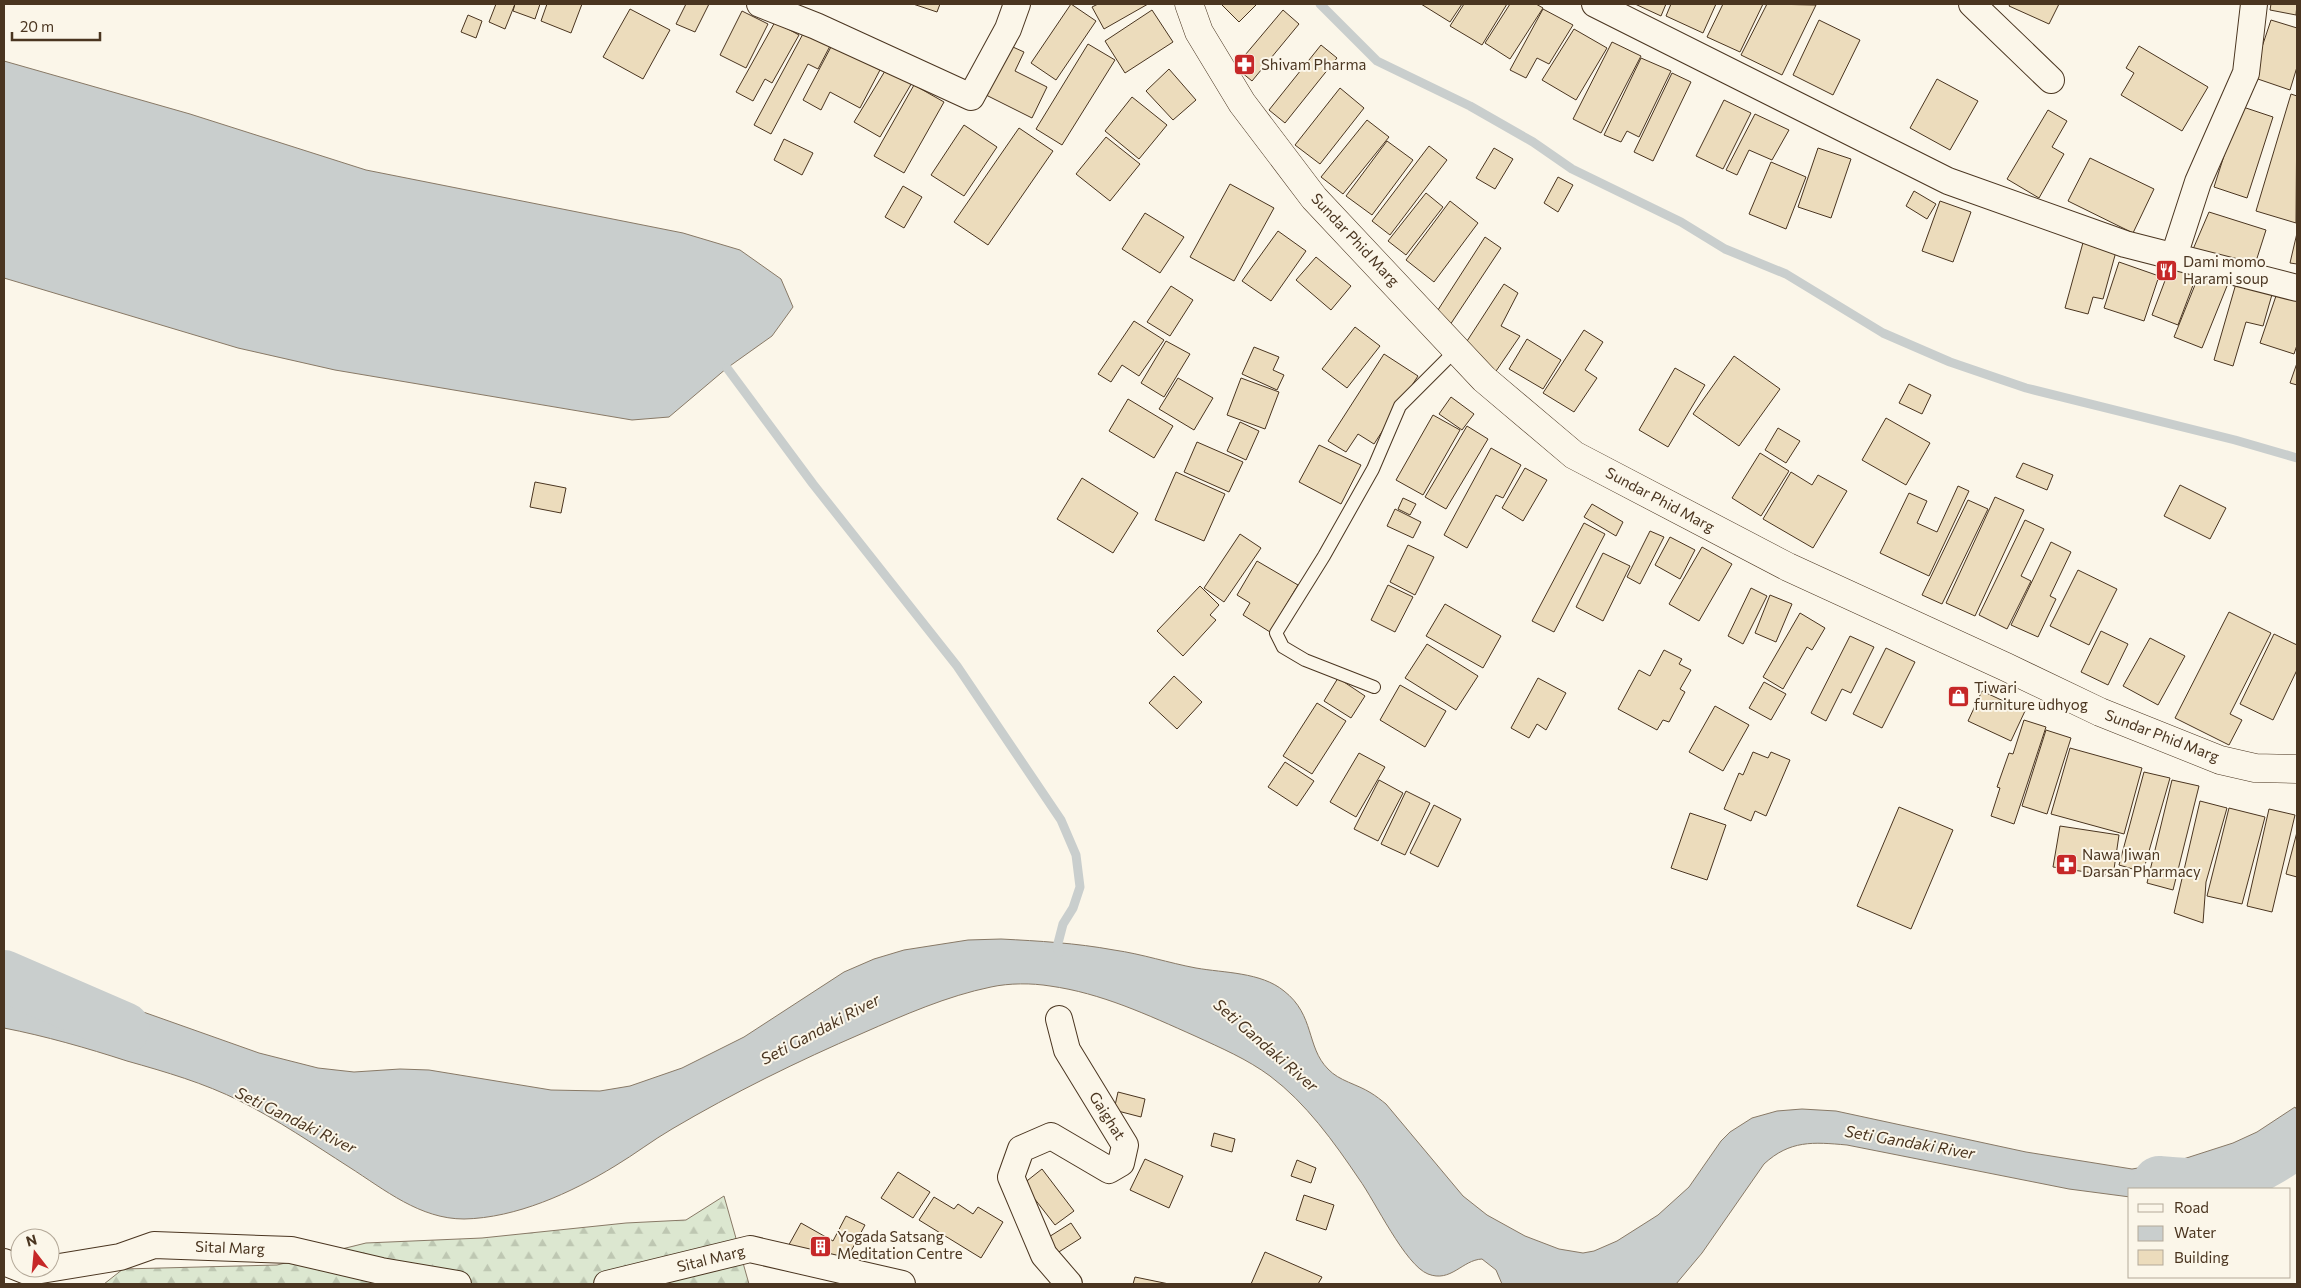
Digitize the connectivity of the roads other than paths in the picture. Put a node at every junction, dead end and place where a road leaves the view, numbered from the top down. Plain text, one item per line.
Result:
1 (760, 4) edge
2 (1017, 4) edge
3 (1189, 4) edge
4 (1595, 4) edge
5 (1972, 4) edge
6 (2254, 4) edge
7 (2051, 80) dead end
8 (2174, 256) junction
9 (2297, 288) edge
10 (1457, 349) junction
11 (1374, 687) dead end
12 (2297, 770) edge
13 (1058, 1019) dead end
14 (4, 1262) edge
15 (458, 1284) edge
16 (607, 1284) edge
17 (902, 1284) edge
18 (1069, 1284) edge

1 - 2 street
3 - 10 main road, Sundar Phid Marg
4 - 8 street
5 - 7 street
6 - 8 street
8 - 9 street
10 - 11 lane
10 - 12 main road, Sundar Phid Marg
13 - 18 street, Gaighat
14 - 15 street, Sital Marg
16 - 17 street, Sital Marg

